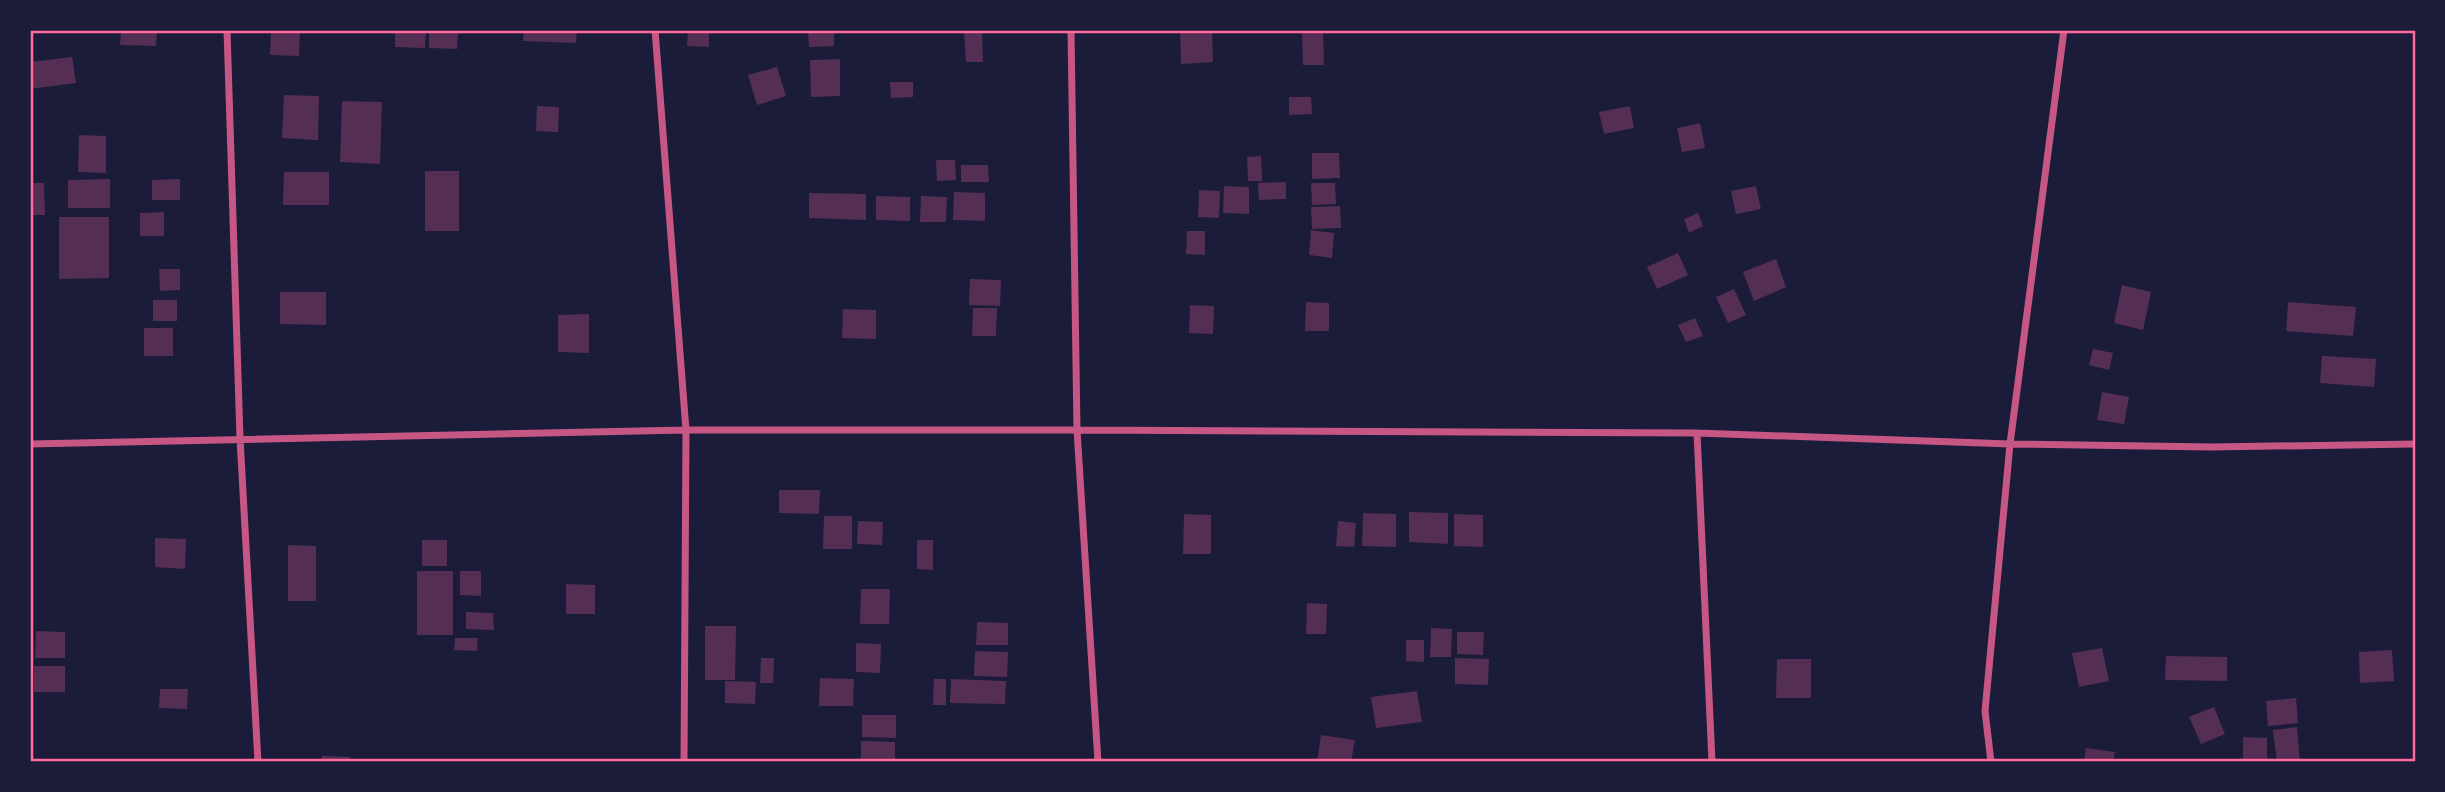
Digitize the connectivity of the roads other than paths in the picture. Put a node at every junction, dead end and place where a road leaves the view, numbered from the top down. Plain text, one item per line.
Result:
1 (227, 30) edge
2 (655, 30) edge
3 (1070, 30) edge
4 (2064, 30) edge
5 (686, 430) junction
6 (1077, 430) junction
7 (1697, 433) junction
8 (240, 438) junction
9 (30, 444) edge
10 (2010, 444) junction
11 (2415, 444) edge
12 (258, 762) edge
13 (684, 762) edge
14 (1098, 762) edge
15 (1712, 762) edge
16 (1991, 762) edge

1 - 8 street
2 - 5 street
3 - 6 street
4 - 10 street
5 - 6 street
5 - 8 street
5 - 13 street
6 - 7 street
6 - 14 street
7 - 10 street
7 - 15 street
8 - 9 street
8 - 12 street
10 - 11 street
10 - 16 street

